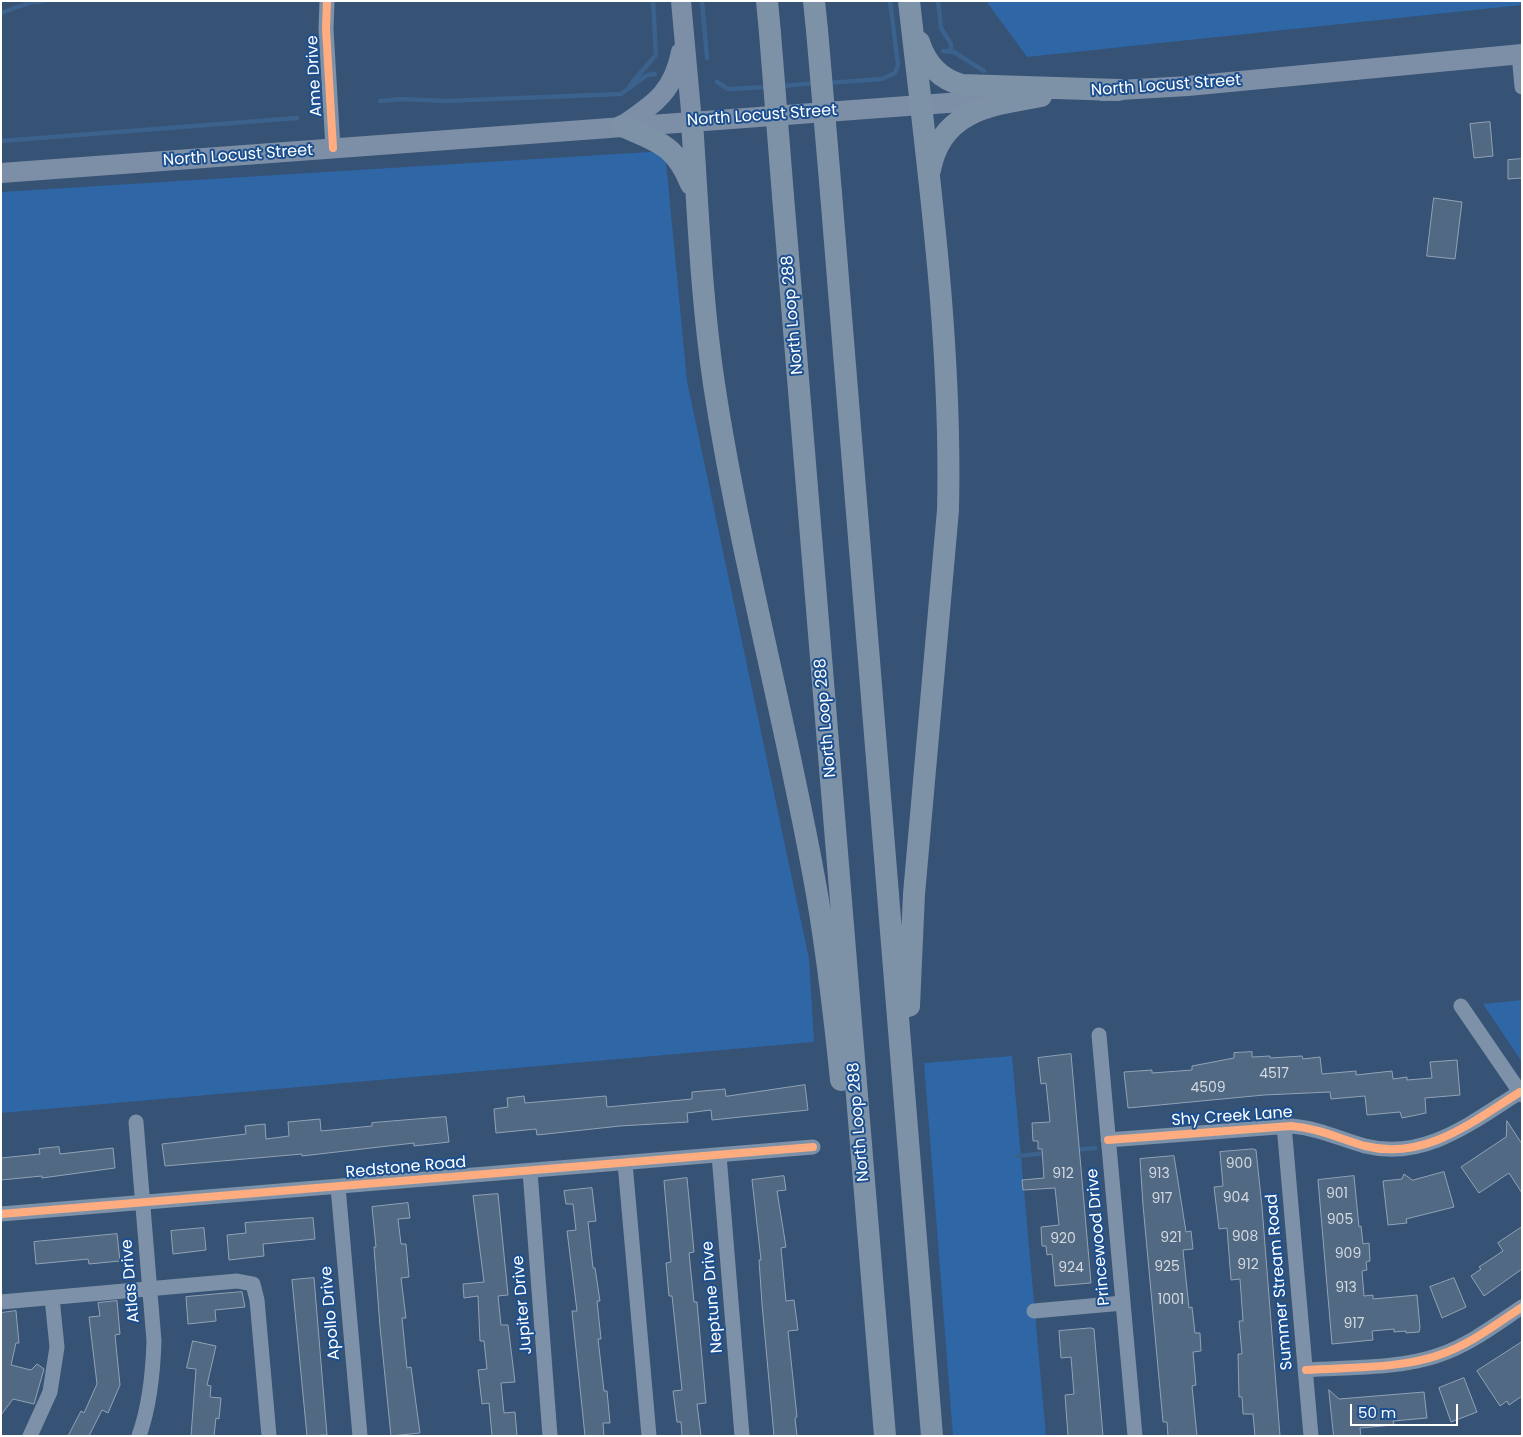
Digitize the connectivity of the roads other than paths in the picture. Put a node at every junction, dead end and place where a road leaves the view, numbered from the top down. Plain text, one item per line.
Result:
1 (327, 1) edge
2 (681, 1) edge
3 (767, 1) edge
4 (814, 1) edge
5 (909, 1) edge
6 (684, 36) junction
7 (1520, 54) edge
8 (1522, 87) edge
9 (1119, 90) junction
10 (1041, 96) junction
11 (920, 104) junction
12 (692, 122) junction
13 (622, 126) junction
14 (333, 148) junction
15 (1, 173) edge
16 (928, 178) junction
17 (697, 197) junction
18 (1461, 1006) dead end
19 (1099, 1035) dead end
20 (1521, 1093) edge
21 (136, 1122) dead end
22 (1284, 1125) junction
23 (1108, 1140) junction
24 (813, 1147) dead end
25 (719, 1155) junction
26 (624, 1163) junction
27 (910, 1170) junction
28 (530, 1171) junction
29 (338, 1187) junction
30 (142, 1204) junction
31 (1, 1214) edge
32 (151, 1289) junction
33 (52, 1298) junction
34 (1, 1302) edge
35 (1123, 1303) junction
36 (1522, 1307) edge
37 (1034, 1311) dead end
38 (878, 1340) junction
39 (1306, 1370) junction
40 (30, 1436) edge
41 (139, 1436) edge
42 (269, 1436) edge
43 (360, 1436) edge
44 (550, 1436) edge
45 (649, 1436) edge
46 (742, 1436) edge
47 (885, 1436) edge
48 (932, 1436) edge
49 (1135, 1436) edge
50 (1312, 1436) edge

1 - 14 street, Ame Drive
2 - 6 main road
3 - 38 highway, North Loop 288, bridge
4 - 27 highway, bridge
5 - 9 highway
5 - 11 highway
6 - 12 main road
6 - 13 main road
7 - 8 street
7 - 9 main road, North Locust Street
9 - 10 main road, North Locust Street
10 - 11 main road, North Locust Street
10 - 16 highway
11 - 12 main road, North Locust Street
11 - 16 highway
12 - 13 main road, North Locust Street
12 - 17 highway
13 - 14 main road, North Locust Street
13 - 17 highway
14 - 15 main road, North Locust Street
16 - 27 highway
17 - 38 highway
18 - 20 street
19 - 23 street, Princewood Drive
20 - 22 street, Shy Creek Lane
21 - 30 street, Atlas Drive
22 - 23 street, Shy Creek Lane
22 - 39 street, Summer Stream Road
23 - 35 street, Princewood Drive
24 - 25 street, Redstone Road
25 - 26 street, Redstone Road
25 - 46 street, Neptune Drive
26 - 28 street, Redstone Road
26 - 45 street
27 - 48 highway
28 - 29 street, Redstone Road
28 - 44 street, Jupiter Drive
29 - 30 street, Redstone Road
29 - 43 street, Apollo Drive
30 - 31 street, Redstone Road
30 - 32 street, Atlas Drive
32 - 33 street
32 - 41 street, Atlas Drive
32 - 42 street
33 - 34 street
33 - 40 street
35 - 37 street
35 - 49 street, Princewood Drive
36 - 39 street
38 - 47 highway, North Loop 288
39 - 50 street, Summer Stream Road

